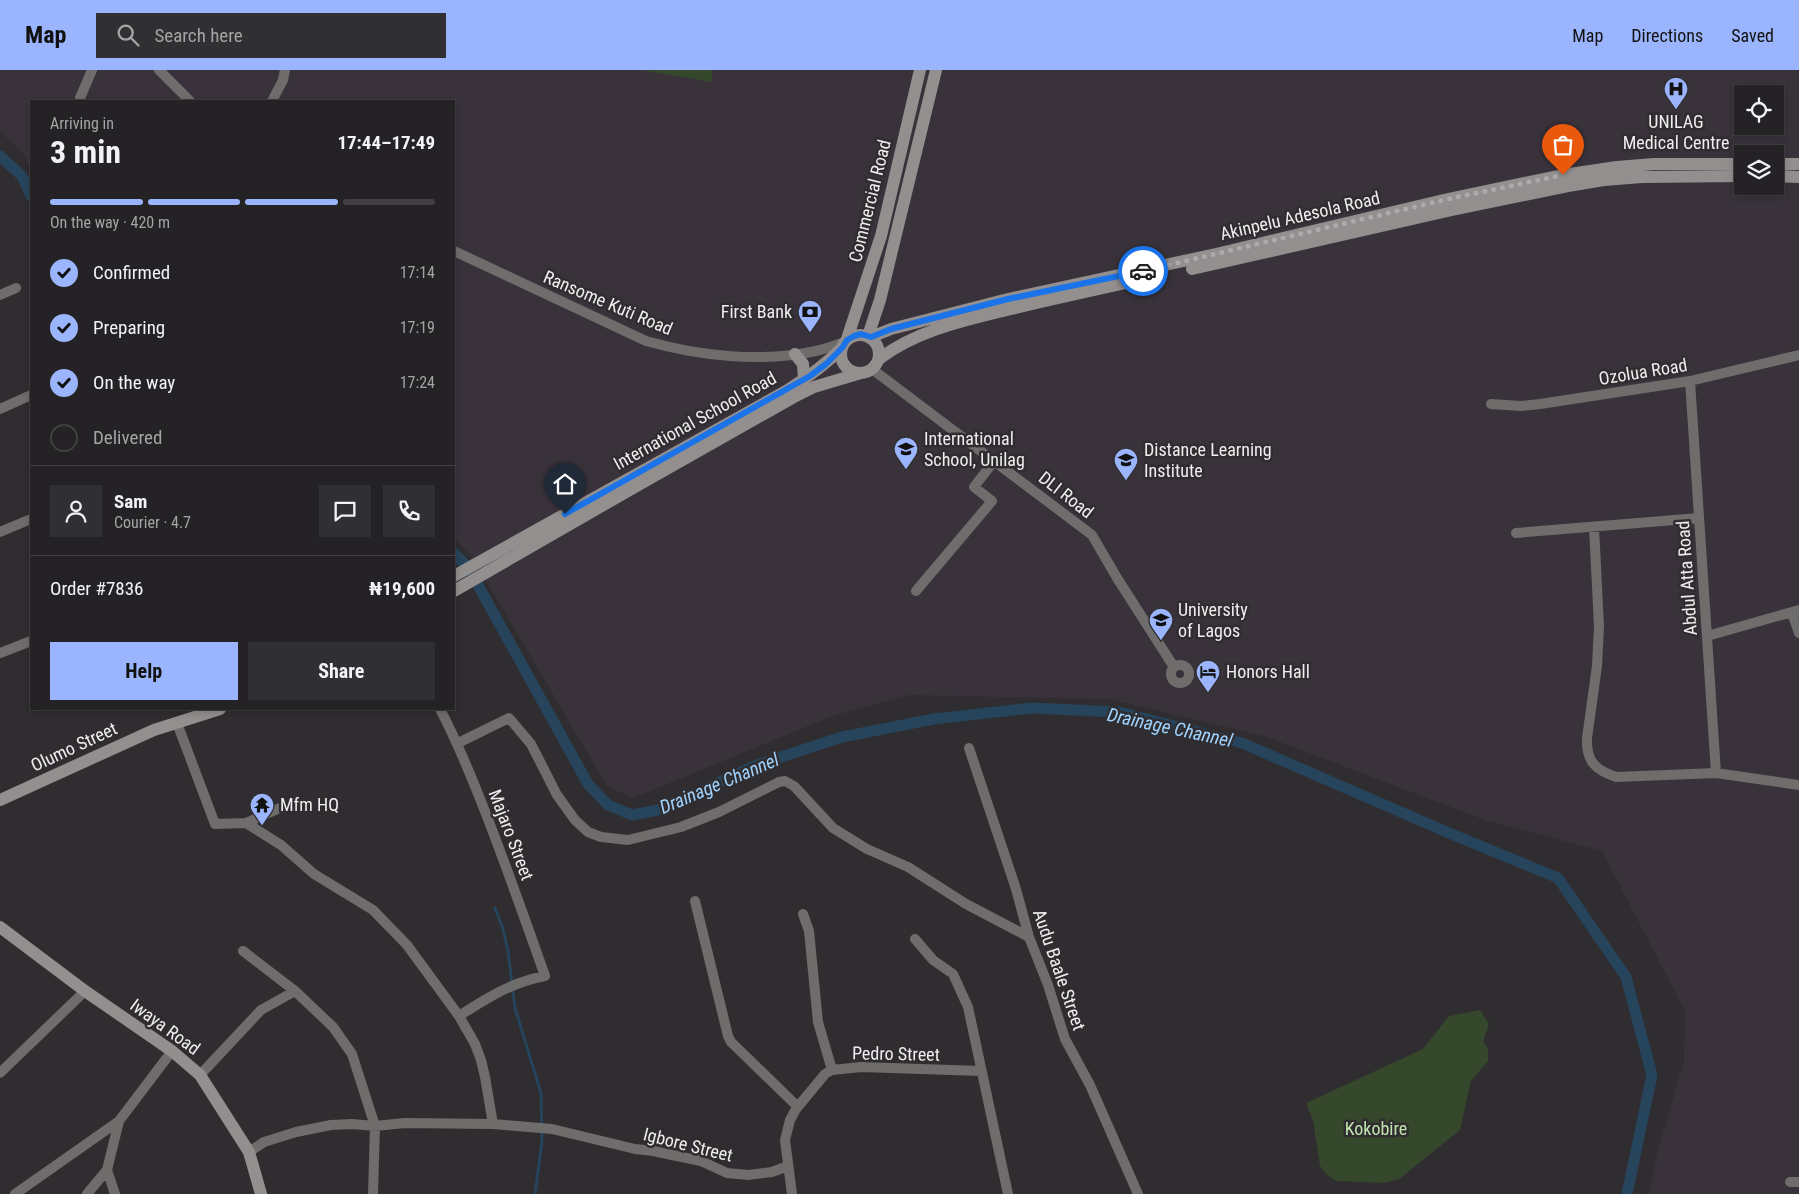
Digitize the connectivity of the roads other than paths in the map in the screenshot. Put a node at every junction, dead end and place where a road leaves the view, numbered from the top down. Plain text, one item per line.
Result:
1 (92, 70) edge
2 (159, 70) edge
3 (285, 70) edge
4 (920, 70) edge
5 (936, 70) edge
6 (80, 98) dead end
7 (189, 100) edge
8 (273, 100) edge
9 (1734, 164) edge
10 (1784, 164) edge
11 (1799, 164) edge
12 (1734, 176) edge
13 (1784, 176) edge
14 (1799, 177) edge
15 (455, 251) edge
16 (16, 288) dead end
17 (0, 294) edge
18 (870, 337) junction
19 (845, 343) junction
20 (795, 354) junction
21 (1799, 355) edge
22 (871, 367) junction
23 (804, 380) junction
24 (1690, 381) junction
25 (30, 396) edge
26 (1491, 404) dead end
27 (0, 408) edge
28 (994, 461) junction
29 (1699, 518) junction
30 (30, 519) edge
31 (1594, 527) junction
32 (0, 532) edge
33 (1516, 533) dead end
34 (455, 575) edge
35 (455, 590) edge
36 (916, 591) dead end
37 (1795, 611) edge
38 (1799, 634) edge
39 (1707, 636) junction
40 (30, 641) edge
41 (0, 653) edge
42 (1174, 667) dead end
43 (217, 710) edge
44 (441, 710) edge
45 (177, 722) junction
46 (458, 743) junction
47 (969, 748) dead end
48 (1716, 773) junction
49 (1799, 785) edge
50 (0, 800) edge
51 (284, 806) dead end
52 (246, 823) junction
53 (695, 901) dead end
54 (803, 914) dead end
55 (0, 926) edge
56 (1028, 937) junction
57 (915, 939) dead end
58 (243, 952) dead end
59 (85, 991) junction
60 (295, 992) junction
61 (459, 1016) junction
62 (172, 1051) junction
63 (832, 1070) junction
64 (981, 1071) junction
65 (0, 1073) edge
66 (200, 1075) junction
67 (798, 1107) junction
68 (119, 1121) junction
69 (493, 1124) junction
70 (375, 1126) junction
71 (249, 1152) junction
72 (788, 1166) junction
73 (107, 1170) junction
74 (1134, 1192) edge
75 (15, 1194) edge
76 (87, 1194) edge
77 (115, 1194) edge
78 (261, 1194) edge
79 (373, 1194) edge
80 (792, 1194) edge
81 (1008, 1194) edge

1 - 6 street
2 - 7 street
3 - 8 street
4 - 19 street, Commercial Road
5 - 18 street, Commercial Road
9 - 18 street, Akinpelu Adesola Road
10 - 11 street
12 - 22 street, Akinpelu Adesola Road
13 - 14 street
15 - 20 street, Ransome Kuti Road
16 - 17 street
18 - 19 street
18 - 22 street
19 - 20 street, Ransome Kuti Road
19 - 22 street
19 - 23 street, International School Road
20 - 23 street
21 - 24 street, Ozolua Road
22 - 28 street, DLI Road
22 - 35 street, International School Road
23 - 34 street, International School Road
24 - 26 street, Ozolua Road
24 - 29 street, Abdul Atta Road
25 - 27 street
28 - 36 street
28 - 42 street, DLI Road
29 - 31 street
29 - 39 street, Abdul Atta Road
30 - 32 street
31 - 33 street
31 - 48 street
37 - 38 street
37 - 39 street
39 - 48 street, Abdul Atta Road
40 - 41 street
43 - 45 street, Olumo Street
44 - 46 street, Majaro Street
45 - 50 street, Olumo Street
45 - 52 street
46 - 56 street
46 - 61 street, Majaro Street
47 - 56 street, Audu Baale Street
48 - 49 street
51 - 52 street
52 - 61 street
53 - 67 street
54 - 63 street
55 - 59 street, Iwaya Road
56 - 74 street, Audu Baale Street
57 - 64 street
58 - 60 street
59 - 62 street, Iwaya Road
59 - 65 street
60 - 66 street
60 - 70 street
61 - 69 street
62 - 66 street, Iwaya Road
62 - 68 street
63 - 64 street, Pedro Street
63 - 67 street, Pedro Street
64 - 81 street
66 - 71 street, Iwaya Road
67 - 72 street, Pedro Street
68 - 73 street
68 - 75 street
69 - 70 street, Igbore Street
69 - 72 street, Igbore Street
70 - 71 street, Igbore Street
70 - 79 street
71 - 78 street, Iwaya Road
72 - 80 street, Pedro Street
73 - 76 street
73 - 77 street

